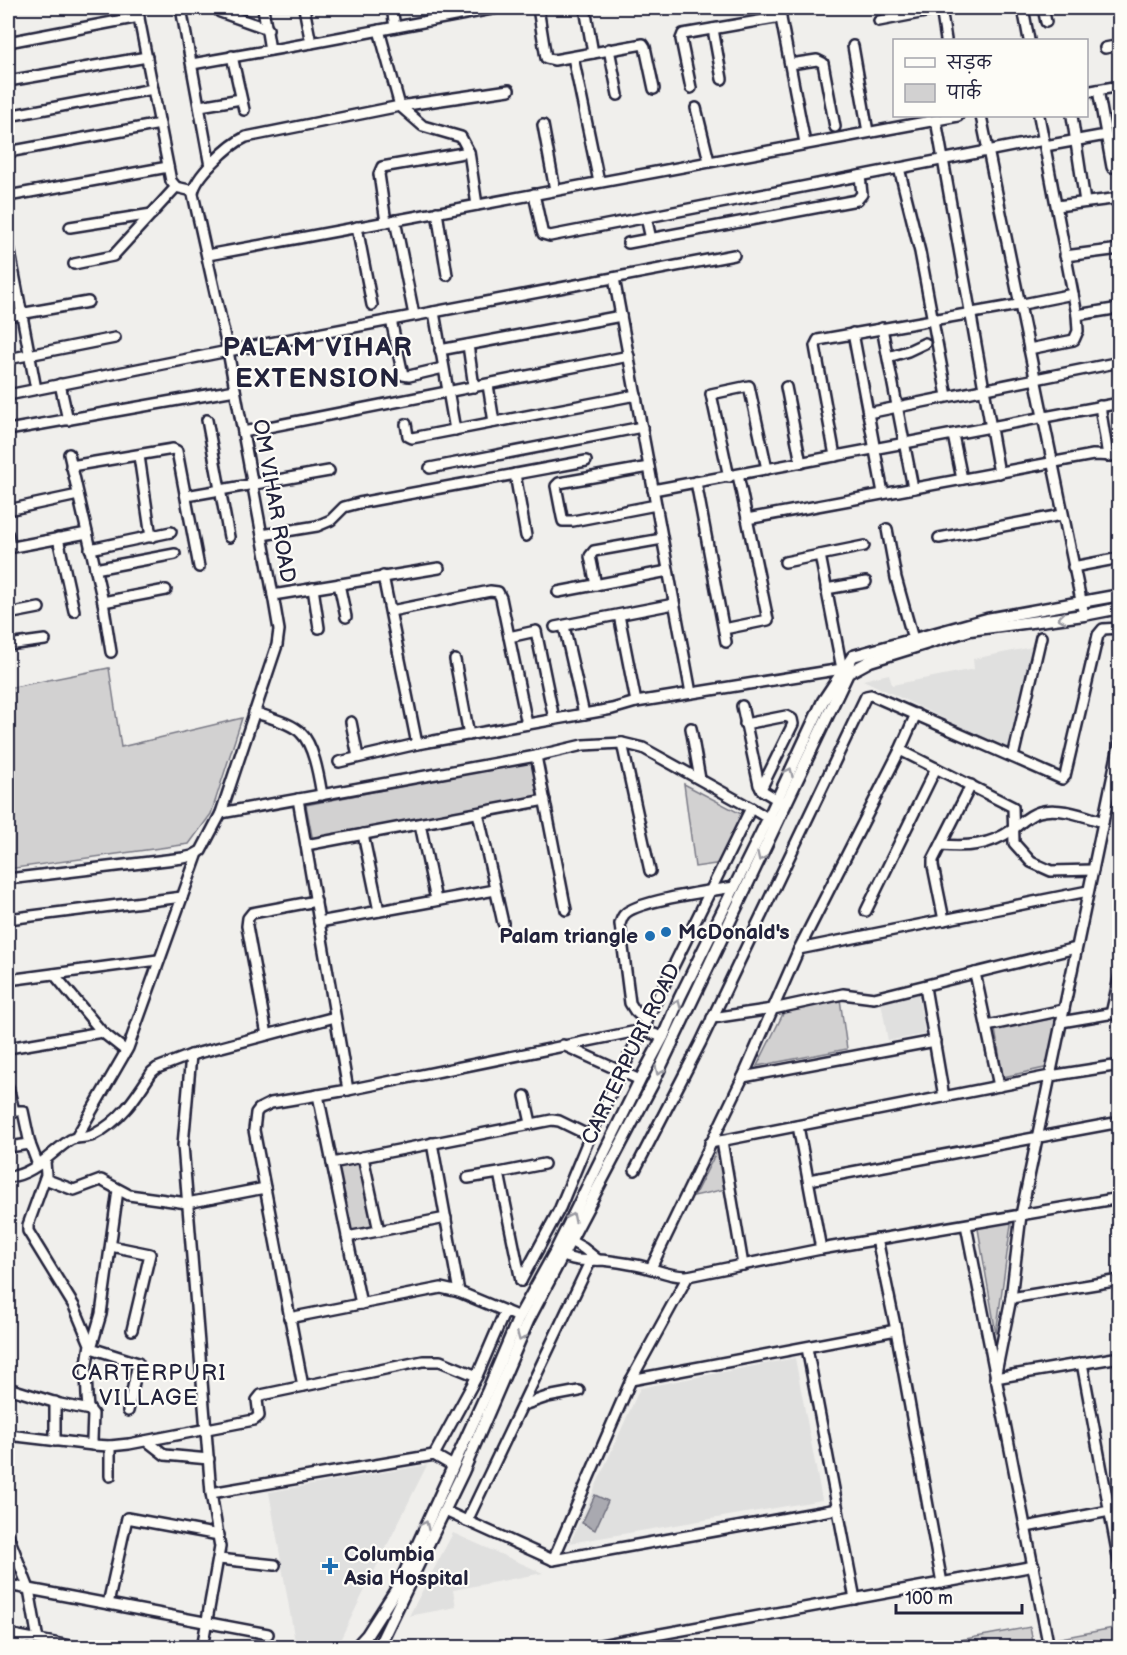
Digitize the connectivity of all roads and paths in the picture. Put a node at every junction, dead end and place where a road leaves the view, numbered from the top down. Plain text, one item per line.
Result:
1 (181, 8) edge
2 (219, 8) edge
3 (263, 8) edge
4 (304, 8) edge
5 (392, 8) edge
6 (497, 8) edge
7 (538, 8) edge
8 (585, 8) edge
9 (941, 8) edge
10 (1023, 8) edge
11 (1043, 8) edge
12 (138, 12) edge
13 (780, 12) edge
14 (879, 21) dead end
15 (1046, 22) dead end
16 (395, 27) junction
17 (713, 28) junction
18 (268, 29) junction
19 (379, 30) junction
20 (946, 39) edge
21 (1029, 39) edge
22 (8, 42) edge
23 (311, 44) junction
24 (1119, 45) edge
25 (853, 46) dead end
26 (1105, 48) dead end
27 (609, 49) junction
28 (270, 50) junction
29 (593, 52) junction
30 (232, 56) junction
31 (147, 57) junction
32 (573, 57) junction
33 (192, 64) junction
34 (790, 64) junction
35 (722, 79) dead end
36 (8, 81) edge
37 (1119, 86) edge
38 (691, 88) dead end
39 (153, 89) junction
40 (654, 89) dead end
41 (509, 90) dead end
42 (1098, 90) junction
43 (1088, 92) edge
44 (618, 95) dead end
45 (242, 99) junction
46 (200, 106) junction
47 (400, 106) junction
48 (696, 108) dead end
49 (243, 110) dead end
50 (8, 116) edge
51 (952, 117) edge
52 (981, 117) edge
53 (1039, 117) edge
54 (1072, 117) edge
55 (936, 120) junction
56 (160, 124) junction
57 (543, 125) dead end
58 (835, 127) dead end
59 (868, 132) junction
60 (1106, 135) junction
61 (1075, 140) junction
62 (805, 143) junction
63 (1045, 143) junction
64 (989, 151) junction
65 (8, 152) edge
66 (469, 152) junction
67 (942, 160) junction
68 (709, 161) junction
69 (210, 166) junction
70 (168, 167) junction
71 (1112, 167) dead end
72 (899, 168) junction
73 (860, 176) junction
74 (599, 182) junction
75 (176, 187) junction
76 (555, 190) junction
77 (193, 191) junction
78 (534, 194) junction
79 (8, 196) edge
80 (1119, 198) edge
81 (1084, 202) junction
82 (477, 205) junction
83 (1057, 206) junction
84 (437, 212) junction
85 (152, 214) junction
86 (646, 217) junction
87 (391, 221) junction
88 (70, 227) dead end
89 (357, 227) junction
90 (651, 239) junction
91 (8, 242) edge
92 (628, 243) dead end
93 (1119, 249) edge
94 (208, 255) junction
95 (735, 255) dead end
96 (1065, 256) junction
97 (74, 264) dead end
98 (447, 275) dead end
99 (11, 277) edge
100 (614, 278) junction
101 (1073, 294) junction
102 (88, 302) dead end
103 (372, 305) dead end
104 (1018, 305) junction
105 (1119, 308) edge
106 (434, 312) junction
107 (970, 313) junction
108 (22, 314) junction
109 (414, 315) junction
110 (1077, 315) junction
111 (8, 316) edge
112 (621, 316) junction
113 (933, 319) junction
114 (392, 320) junction
115 (882, 328) junction
116 (852, 333) junction
117 (115, 338) dead end
118 (925, 343) dead end
119 (468, 345) junction
120 (1029, 349) junction
121 (440, 350) junction
122 (228, 351) junction
123 (30, 354) junction
124 (629, 356) junction
125 (888, 357) junction
126 (8, 358) edge
127 (1119, 362) edge
128 (443, 368) junction
129 (1034, 379) junction
130 (60, 384) junction
131 (488, 385) junction
132 (474, 387) junction
133 (786, 387) dead end
134 (36, 389) junction
135 (235, 390) junction
136 (983, 390) junction
137 (447, 393) junction
138 (8, 395) edge
139 (636, 395) junction
140 (947, 396) junction
141 (1119, 403) edge
142 (1100, 406) junction
143 (897, 407) junction
144 (868, 413) junction
145 (1042, 417) junction
146 (68, 420) junction
147 (207, 420) dead end
148 (494, 422) junction
149 (406, 424) dead end
150 (642, 427) junction
151 (990, 428) junction
152 (8, 430) edge
153 (455, 430) junction
154 (243, 432) junction
155 (953, 435) junction
156 (904, 443) junction
157 (875, 449) junction
158 (69, 454) dead end
159 (139, 456) junction
160 (835, 456) junction
161 (1108, 456) junction
162 (1119, 456) edge
163 (586, 461) dead end
164 (801, 463) junction
165 (1052, 463) junction
166 (71, 466) junction
167 (649, 467) junction
168 (430, 468) dead end
169 (766, 470) junction
170 (329, 471) dead end
171 (999, 472) junction
172 (515, 474) junction
173 (733, 476) junction
174 (962, 479) junction
175 (696, 482) junction
176 (253, 484) junction
177 (913, 488) junction
178 (220, 490) junction
179 (653, 490) junction
180 (883, 493) junction
181 (78, 495) junction
182 (186, 496) junction
183 (656, 505) junction
184 (8, 510) edge
185 (1062, 515) junction
186 (747, 519) junction
187 (887, 529) dead end
188 (171, 532) dead end
189 (87, 533) junction
190 (8, 535) edge
191 (262, 535) junction
192 (526, 536) dead end
193 (151, 537) junction
194 (229, 537) dead end
195 (58, 538) junction
196 (939, 538) dead end
197 (662, 539) junction
198 (864, 546) dead end
199 (9, 548) edge
200 (90, 549) junction
201 (175, 554) dead end
202 (820, 555) junction
203 (1119, 558) edge
204 (785, 561) dead end
205 (199, 567) dead end
206 (1073, 567) junction
207 (439, 568) dead end
208 (95, 569) junction
209 (668, 571) junction
210 (384, 576) junction
211 (866, 582) dead end
212 (339, 584) junction
213 (596, 585) junction
214 (313, 588) junction
215 (826, 589) junction
216 (166, 590) dead end
217 (558, 592) dead end
218 (273, 595) junction
219 (1119, 596) edge
220 (103, 602) junction
221 (1080, 603) junction
222 (674, 604) junction
223 (39, 608) dead end
224 (1119, 608) edge
225 (74, 611) dead end
226 (391, 611) junction
227 (8, 614) edge
228 (619, 615) junction
229 (1084, 615) junction
230 (346, 617) dead end
231 (319, 628) dead end
232 (1119, 628) edge
233 (724, 629) junction
234 (509, 637) junction
235 (1041, 637) dead end
236 (45, 640) dead end
237 (726, 642) dead end
238 (916, 643) junction
239 (8, 645) edge
240 (111, 652) dead end
241 (454, 660) dead end
242 (844, 670) junction
243 (691, 693) junction
244 (636, 702) junction
245 (742, 706) dead end
246 (254, 712) junction
247 (584, 714) junction
248 (916, 714) junction
249 (554, 719) junction
250 (351, 722) dead end
251 (527, 724) junction
252 (745, 724) junction
253 (691, 728) dead end
254 (469, 735) junction
255 (1119, 741) edge
256 (622, 743) junction
257 (417, 744) junction
258 (900, 750) junction
259 (358, 756) junction
260 (536, 756) junction
261 (1012, 757) junction
262 (339, 762) dead end
263 (936, 768) junction
264 (700, 779) junction
265 (971, 785) junction
266 (761, 789) junction
267 (322, 795) junction
268 (298, 799) junction
269 (545, 800) junction
270 (782, 802) junction
271 (752, 808) junction
272 (221, 813) junction
273 (478, 813) junction
274 (773, 822) junction
275 (1103, 822) junction
276 (420, 824) junction
277 (1012, 830) junction
278 (363, 834) junction
279 (940, 844) junction
280 (306, 845) junction
281 (198, 853) junction
282 (1093, 870) junction
283 (650, 871) dead end
284 (8, 879) edge
285 (734, 887) junction
286 (495, 890) junction
287 (711, 891) junction
288 (1088, 891) junction
289 (183, 897) junction
290 (436, 900) junction
291 (316, 901) junction
292 (566, 910) dead end
293 (866, 910) dead end
294 (379, 911) junction
295 (8, 919) edge
296 (944, 920) junction
297 (319, 922) junction
298 (502, 923) dead end
299 (1076, 948) junction
300 (799, 949) junction
301 (158, 960) junction
302 (975, 973) junction
303 (54, 974) junction
304 (1119, 974) edge
305 (8, 980) edge
306 (925, 987) junction
307 (773, 1009) junction
308 (1064, 1010) junction
309 (1115, 1013) edge
310 (335, 1017) junction
311 (712, 1018) junction
312 (1061, 1022) junction
313 (645, 1026) junction
314 (987, 1026) junction
315 (102, 1032) junction
316 (267, 1035) junction
317 (663, 1037) junction
318 (934, 1041) junction
319 (563, 1045) junction
320 (8, 1048) edge
321 (126, 1051) junction
322 (190, 1055) junction
323 (1119, 1065) edge
324 (621, 1071) junction
325 (1050, 1076) junction
326 (742, 1077) junction
327 (640, 1080) junction
328 (999, 1086) junction
329 (8, 1087) edge
330 (348, 1090) junction
331 (318, 1095) junction
332 (525, 1096) dead end
333 (944, 1097) junction
334 (1119, 1122) edge
335 (531, 1124) junction
336 (798, 1126) junction
337 (590, 1136) junction
338 (1037, 1137) junction
339 (76, 1138) junction
340 (722, 1141) junction
341 (432, 1143) junction
342 (710, 1143) junction
343 (30, 1144) junction
344 (8, 1147) edge
345 (363, 1157) junction
346 (41, 1163) junction
347 (332, 1163) junction
348 (544, 1164) dead end
349 (635, 1170) dead end
350 (499, 1173) junction
351 (8, 1178) edge
352 (468, 1178) dead end
353 (45, 1179) junction
354 (809, 1180) junction
355 (265, 1188) junction
356 (118, 1190) junction
357 (1119, 1198) edge
358 (188, 1203) junction
359 (1021, 1215) junction
360 (446, 1218) junction
361 (966, 1225) junction
362 (379, 1230) junction
363 (347, 1237) junction
364 (567, 1239) junction
365 (877, 1239) junction
366 (111, 1245) junction
367 (821, 1249) junction
368 (559, 1254) junction
369 (594, 1261) junction
370 (743, 1265) junction
371 (651, 1268) junction
372 (688, 1276) junction
373 (1119, 1280) edge
374 (521, 1281) junction
375 (536, 1289) junction
376 (459, 1292) junction
377 (1011, 1298) junction
378 (361, 1304) junction
379 (505, 1311) junction
380 (519, 1317) junction
381 (289, 1318) junction
382 (132, 1330) dead end
383 (896, 1330) junction
384 (91, 1348) junction
385 (807, 1348) junction
386 (1119, 1357) edge
387 (1082, 1363) junction
388 (477, 1376) junction
389 (995, 1378) junction
390 (631, 1380) junction
391 (303, 1386) junction
392 (8, 1388) edge
393 (579, 1391) dead end
394 (55, 1402) junction
395 (523, 1405) junction
396 (90, 1410) junction
397 (128, 1411) dead end
398 (206, 1428) junction
399 (8, 1435) edge
400 (147, 1441) junction
401 (55, 1442) junction
402 (93, 1445) junction
403 (110, 1446) junction
404 (434, 1455) junction
405 (209, 1459) junction
406 (453, 1466) junction
407 (110, 1476) dead end
408 (211, 1493) junction
409 (837, 1509) junction
410 (1119, 1509) edge
411 (445, 1511) junction
412 (1109, 1511) junction
413 (467, 1521) junction
414 (1026, 1527) junction
415 (8, 1535) edge
416 (219, 1535) junction
417 (219, 1559) junction
418 (553, 1560) junction
419 (275, 1565) dead end
420 (1034, 1566) junction
421 (1119, 1567) edge
422 (942, 1583) junction
423 (8, 1585) edge
424 (29, 1589) junction
425 (855, 1599) junction
426 (108, 1604) junction
427 (207, 1622) junction
428 (8, 1634) edge
429 (268, 1634) dead end
430 (8, 1643) edge
431 (34, 1644) edge
432 (81, 1647) edge
433 (202, 1647) edge
434 (354, 1647) edge
435 (378, 1647) edge
436 (584, 1647) edge
437 (1049, 1647) edge

1 - 33 street
2 - 18 street
3 - 18 street
4 - 23 street
5 - 16 street
6 - 16 street
7 - 32 street
8 - 29 street
9 - 14 street
9 - 20 street
10 - 21 street
11 - 15 street
12 - 22 street
12 - 31 street
13 - 17 street
13 - 34 street
16 - 19 street
17 - 35 street
17 - 38 street
18 - 28 street
19 - 23 street
19 - 47 street
23 - 28 street
24 - 26 street
25 - 59 street
27 - 29 street
27 - 40 street
27 - 44 street
28 - 30 street
29 - 32 street
30 - 33 street
30 - 45 street
31 - 36 street
31 - 39 street
32 - 74 street
33 - 46 street
34 - 58 street
34 - 62 street
37 - 42 street
39 - 50 street
39 - 56 street
41 - 47 street
42 - 43 street
42 - 60 street
45 - 46 street
45 - 49 street
46 - 69 street
47 - 66 street
47 - 69 street
48 - 68 street
51 - 55 street
52 - 64 street
53 - 63 street
54 - 61 street
55 - 59 street
55 - 67 street
56 - 65 street
56 - 70 street
57 - 76 street
59 - 62 street
60 - 61 street
60 - 71 street
61 - 63 street
61 - 81 street
62 - 68 street
63 - 64 street
63 - 83 street
64 - 67 street
64 - 104 street
66 - 82 street
66 - 87 street
67 - 72 street
67 - 107 street
68 - 74 street
69 - 77 street
70 - 75 street
70 - 79 street
72 - 73 street
72 - 113 street
73 - 86 street
73 - 90 street
74 - 76 street
75 - 77 street
75 - 85 street
76 - 78 street
77 - 94 street, OM VIHAR ROAD
78 - 82 street
78 - 86 street
80 - 81 street
81 - 83 street
82 - 84 street
83 - 96 street
84 - 87 street
84 - 98 street
85 - 88 street
85 - 97 street
86 - 90 street
87 - 89 street
87 - 109 street
89 - 94 street
89 - 103 street
90 - 92 street
91 - 99 street
93 - 96 street
94 - 122 street, OM VIHAR ROAD
95 - 100 street
96 - 101 street
99 - 108 street
100 - 106 street
100 - 112 street
101 - 104 street
101 - 110 street
102 - 108 street
104 - 107 street
104 - 120 street
105 - 110 street
106 - 109 street
106 - 121 street
107 - 113 street
107 - 136 street
108 - 111 street
108 - 123 street
109 - 114 street
110 - 120 street
112 - 119 street
112 - 124 street
113 - 115 street
113 - 140 street
114 - 122 street
114 - 128 street
115 - 116 street
115 - 125 street
116 - 144 street
116 - 160 street
117 - 123 street
118 - 125 street
119 - 121 street
119 - 132 street
120 - 129 street
121 - 128 street
122 - 130 street
122 - 135 street, OM VIHAR ROAD
123 - 126 street
123 - 134 street
124 - 131 street
124 - 139 street
125 - 143 street
127 - 129 street
128 - 137 street
129 - 136 street
129 - 145 street
130 - 134 street
130 - 146 street
131 - 132 street
131 - 148 street
132 - 137 street
133 - 164 street
134 - 138 street
135 - 146 street
135 - 154 street, OM VIHAR ROAD
136 - 140 street
136 - 151 street
137 - 153 street
137 - 154 street
139 - 148 street
139 - 150 street
140 - 143 street
141 - 142 street
142 - 145 street
142 - 161 street
143 - 144 street
143 - 156 street
144 - 157 street
145 - 151 street
145 - 165 street
146 - 152 street
147 - 178 street
148 - 153 street
149 - 153 street
150 - 167 street
150 - 168 street
151 - 155 street
151 - 171 street
154 - 176 street, OM VIHAR ROAD
155 - 156 street
155 - 174 street
156 - 157 street
156 - 177 street
157 - 160 street
157 - 180 street
158 - 166 street
159 - 166 street
159 - 182 street
159 - 193 street
160 - 164 street
161 - 162 street
161 - 165 street
163 - 172 street
164 - 169 street
165 - 171 street
165 - 185 street
166 - 181 street
167 - 179 street
167 - 183 street
169 - 173 street
169 - 173 street
170 - 176 street
171 - 174 street
172 - 191 street
172 - 192 street
173 - 175 street
173 - 186 street
174 - 177 street
175 - 179 street
175 - 233 street
176 - 178 street
176 - 191 street, OM VIHAR ROAD
177 - 180 street
178 - 182 street
178 - 194 street
179 - 183 street
180 - 186 street
181 - 184 street
181 - 189 street
182 - 205 street
183 - 197 street
185 - 196 street
185 - 206 street
186 - 233 street
187 - 238 street
188 - 193 street
189 - 195 street
189 - 200 street
190 - 199 street
191 - 218 street, OM VIHAR ROAD
193 - 200 street
195 - 199 street
195 - 225 street
197 - 209 street
197 - 213 street
198 - 202 street
200 - 208 street
201 - 208 street
202 - 204 street
202 - 215 street
203 - 206 street
206 - 221 street
207 - 210 street
208 - 220 street
209 - 213 street
209 - 222 street
210 - 212 street
210 - 226 street
211 - 215 street
212 - 214 street
212 - 230 street
213 - 217 street
214 - 218 street
214 - 231 street
215 - 242 street
216 - 220 street
218 - 246 street, OM VIHAR ROAD
219 - 221 main road
220 - 240 street
221 - 229 street
221 - 238 main road
222 - 228 street
222 - 243 street
223 - 227 street
224 - 229 main road
226 - 234 street
226 - 257 street
228 - 244 street
228 - 247 street
229 -> 238 main road
232 - 261 street
233 - 237 street
234 - 249 street
234 - 251 street
235 - 261 street
236 - 239 street
238 - 242 main road
241 - 254 street
242 - 243 street
242 - 270 main road, CARTERPURI ROAD
243 - 244 street
244 - 247 street
245 - 252 street
246 - 267 street
246 - 272 street, OM VIHAR ROAD
247 - 249 street
248 - 258 street
248 - 261 street
248 - 311 street
249 - 251 street
250 - 259 street
251 - 254 street
252 - 266 street
252 - 266 street
253 - 264 street
254 - 257 street
255 - 275 street
256 - 260 street
256 - 264 street
256 - 283 street
257 - 259 street
258 - 263 street
258 - 300 street
259 - 262 street
260 - 267 street
260 - 269 street
263 - 265 street
263 - 293 street
264 - 271 street
265 - 277 street
265 - 279 street
266 - 270 street
267 - 268 street
268 - 272 street
268 - 280 street
269 - 273 street
269 - 292 street
270 - 274 main road, CARTERPURI ROAD
271 - 274 street
271 - 287 street
272 - 281 street, OM VIHAR ROAD
273 - 276 street
273 - 286 street
274 - 285 main road, CARTERPURI ROAD
274 -> 364 main road, CARTERPURI ROAD
275 - 277 street
275 - 282 street
276 - 278 street
276 - 290 street
277 - 279 street
277 - 282 street
278 - 280 street
278 - 294 street
279 - 296 street
280 - 291 street
281 - 284 street
281 - 289 street, OM VIHAR ROAD
282 - 288 street
285 - 287 street
317 -> 285 main road, CARTERPURI ROAD
286 - 290 street
286 - 298 street
287 - 313 street
287 - 313 street
288 - 296 street
288 - 299 street
289 - 295 street
289 - 301 street, OM VIHAR ROAD
290 - 294 street
291 - 297 street
291 - 316 street
294 - 297 street
296 - 300 street
297 - 310 street
299 - 302 street
299 - 308 street
300 - 307 street
301 - 303 street
301 - 321 street, OM VIHAR ROAD
302 - 306 street
302 - 314 street
303 - 305 street
303 - 315 street
304 - 309 street
306 - 307 street
306 - 318 street
307 - 311 street
307 - 326 street
308 - 312 street
308 - 314 street
309 - 312 street
310 - 316 street
310 - 330 street
311 - 349 street
312 - 325 street
313 - 317 street
313 - 319 street
313 - 324 street
314 - 328 street
315 - 320 street
315 - 321 street
316 - 322 street
317 - 327 main road, CARTERPURI ROAD
318 - 326 street
318 - 333 street
319 - 324 street
319 - 330 street
321 - 339 street, OM VIHAR ROAD
322 - 339 street
322 - 358 street
323 - 325 street
324 - 327 street
324 - 337 street
325 - 328 street
325 - 338 street
326 - 342 street
364 -> 327 main road, CARTERPURI ROAD
328 - 333 street
329 - 343 street
330 - 331 street
331 - 347 street
331 - 355 street
332 - 335 street
333 - 336 street
334 - 338 street
335 - 337 street
335 - 341 street
336 - 340 street
336 - 354 street
337 - 374 street
338 - 354 street
338 - 359 street
339 - 346 street
340 - 342 street
340 - 370 street
341 - 345 street
341 - 360 street
342 - 371 street
343 - 344 street
343 - 346 street
345 - 347 street
345 - 362 street
346 - 351 street
346 - 353 street
347 - 363 street
348 - 350 street
350 - 352 street
350 - 374 street
353 - 356 street
353 - 384 street
354 - 367 street
355 - 358 street
355 - 381 street
356 - 358 street
356 - 366 street
357 - 359 street
358 - 398 street
359 - 361 street
359 - 377 street
360 - 362 street
360 - 376 street
361 - 365 street
361 - 389 street
362 - 363 street
363 - 378 street
364 - 368 main road, CARTERPURI ROAD
364 - 369 street
365 - 367 street
365 - 383 street
366 - 382 street
366 - 384 street
367 - 370 street
368 - 369 street
368 - 375 main road, CARTERPURI ROAD
368 -> 411 main road, CARTERPURI ROAD
369 - 371 street
369 - 395 street
370 - 372 street
371 - 372 street
372 - 390 street
373 - 377 street
374 - 375 street
375 - 380 main road, CARTERPURI ROAD
376 - 378 street
376 - 379 street
377 - 389 street
378 - 381 street
379 - 380 street
379 - 388 street
380 - 406 main road, CARTERPURI ROAD
381 - 391 street
383 - 385 street
383 - 422 street
384 - 396 street
384 - 397 street
385 - 390 street
385 - 409 street
386 - 387 street
387 - 389 street
387 - 412 street
388 - 391 street
388 - 404 street
389 - 414 street
390 - 418 street
391 - 398 street
392 - 394 street
393 - 395 street
394 - 396 street
394 - 401 street
395 - 413 street
396 - 402 street
398 - 400 street
398 - 405 street
399 - 401 street
400 - 403 street
400 - 405 street
401 - 402 street
402 - 403 street
403 - 407 street
404 - 406 street
404 - 408 street
405 - 408 street
434 -> 406 main road, CARTERPURI ROAD
408 - 416 street
409 - 418 street
409 - 425 street
410 - 412 street
411 - 413 street
411 - 435 main road, CARTERPURI ROAD
412 - 414 street
412 - 421 street
413 - 418 street
414 - 420 street
415 - 424 street
416 - 417 street
416 - 426 street
417 - 419 street
417 - 427 street
420 - 422 street
420 - 437 street
422 - 425 street
423 - 424 street
424 - 426 street
424 - 431 street
425 - 436 street
426 - 427 street
427 - 429 street
427 - 433 street
428 - 431 street
430 - 431 street
431 - 432 street

